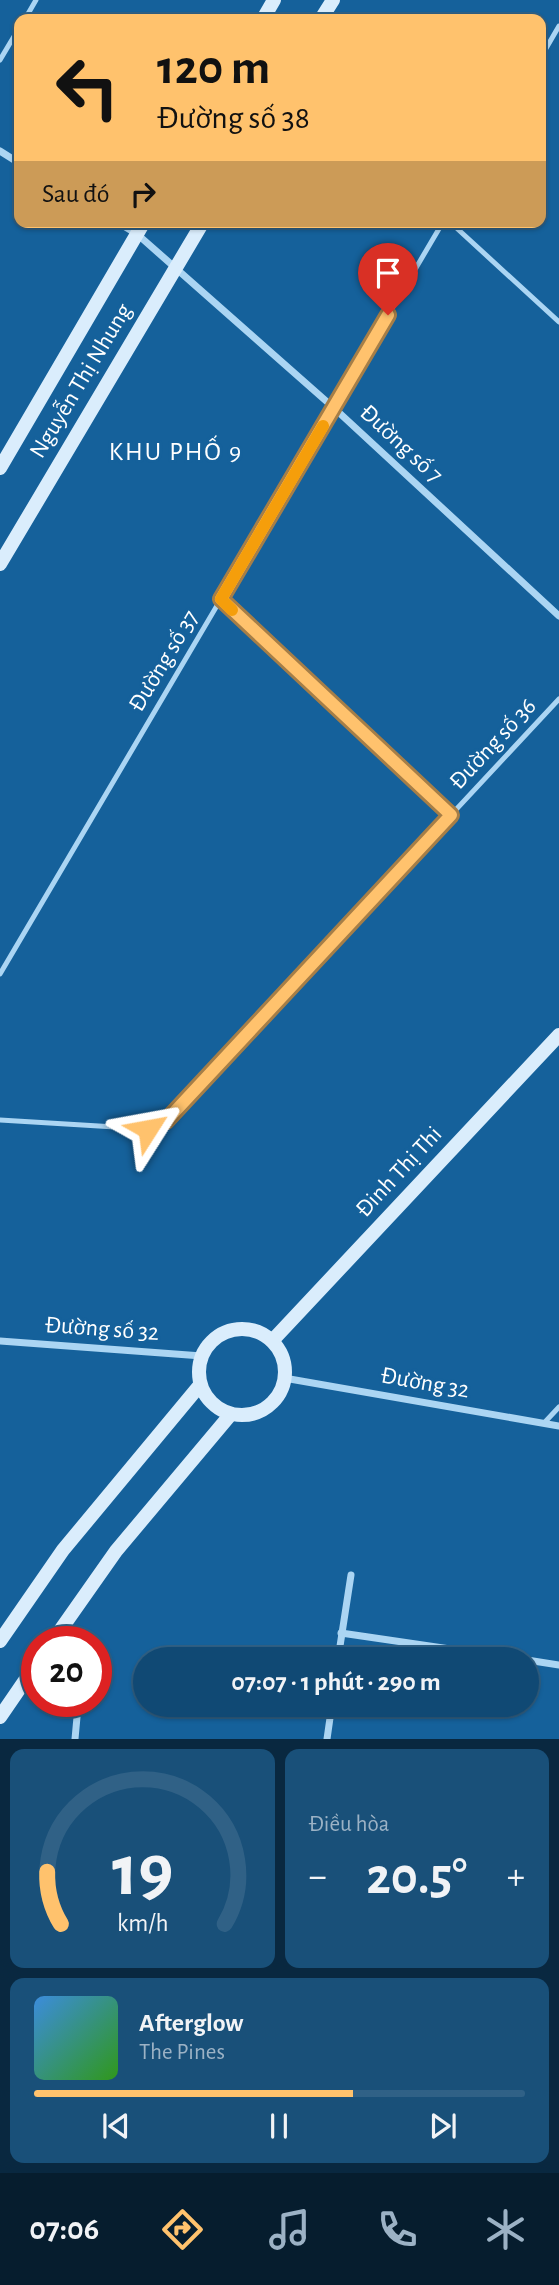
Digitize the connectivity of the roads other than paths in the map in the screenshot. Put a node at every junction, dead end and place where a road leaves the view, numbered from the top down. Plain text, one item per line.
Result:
1 (559, 26) edge
2 (14, 36) edge
3 (546, 48) edge
4 (0, 60) edge
5 (141, 228) edge
6 (198, 228) edge
7 (439, 228) edge
8 (457, 228) edge
9 (175, 268) junction
10 (559, 322) edge
11 (334, 408) junction
12 (0, 468) edge
13 (0, 564) edge
14 (221, 599) junction
15 (559, 616) edge
16 (559, 699) edge
17 (451, 815) junction
18 (0, 974) edge
19 (559, 1035) edge
20 (0, 1121) edge
21 (0, 1341) edge
22 (272, 1341) junction
23 (202, 1356) junction
24 (284, 1378) junction
25 (200, 1385) junction
26 (559, 1407) edge
27 (231, 1414) junction
28 (545, 1422) junction
29 (559, 1426) edge
30 (351, 1575) dead end
31 (63, 1626) edge
32 (341, 1633) junction
33 (0, 1641) edge
34 (339, 1647) edge
35 (436, 1647) edge
36 (539, 1662) edge
37 (559, 1665) edge
38 (21, 1686) edge
39 (0, 1717) edge
40 (76, 1717) dead end
41 (330, 1717) edge
42 (75, 1739) edge
43 (327, 1739) edge

1 - 3 lane
2 - 4 lane
5 - 9 street, Đường số 7
5 - 12 street, Nguyễn Thị Nhung
6 - 9 street, Nguyễn Thị Nhung
7 - 11 lane, Đường số 37
8 - 10 lane
9 - 11 street, Đường số 7
9 - 13 street, Nguyễn Thị Nhung
11 - 14 lane, Đường số 37
11 - 15 street, Đường số 7
14 - 17 lane
14 - 18 lane, Đường số 37
16 - 17 lane, Đường số 36
17 - 20 lane, Đường số 36
19 - 22 street, Đinh Thị Thi
21 - 23 street, Đường số 32
22 - 23 street
22 - 24 street
23 - 25 street
24 - 27 street
24 - 28 street, Đường 32
25 - 27 street
25 - 33 street
26 - 28 lane
27 - 31 street
28 - 29 street, Đường 32
30 - 32 street
32 - 34 street
32 - 35 street
36 - 37 street
38 - 39 street
40 - 42 street
41 - 43 street

